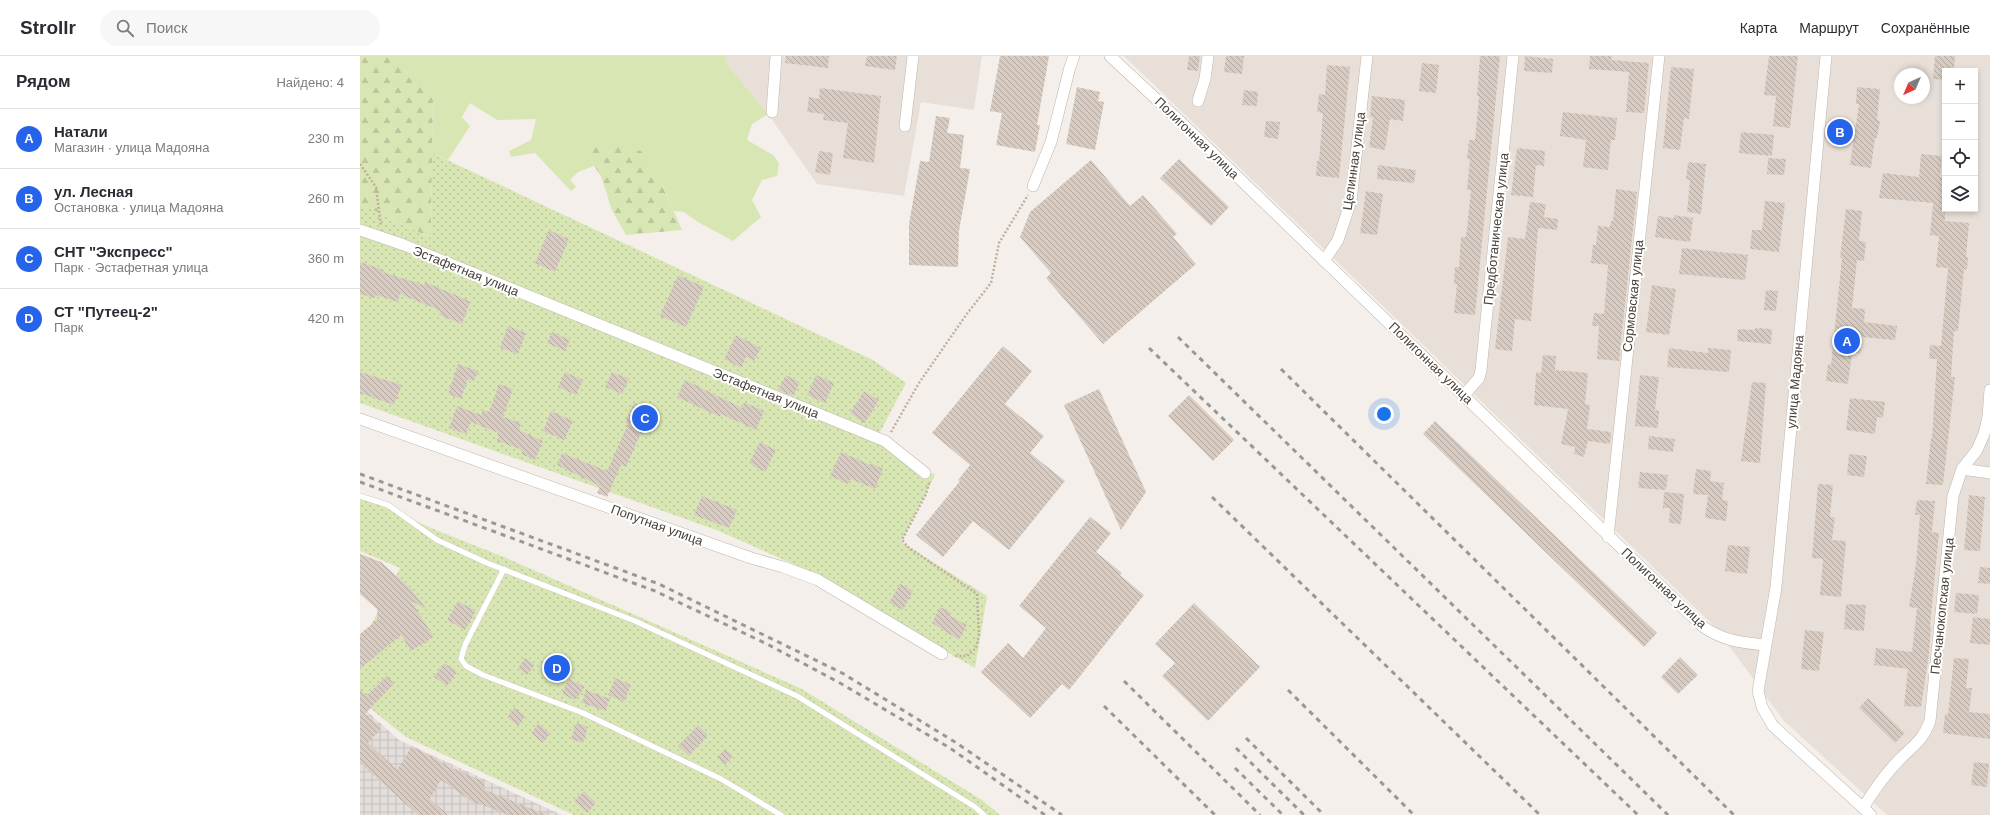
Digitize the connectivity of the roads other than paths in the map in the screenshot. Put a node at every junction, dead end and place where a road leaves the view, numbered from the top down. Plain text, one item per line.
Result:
1 (776, 56) edge
2 (913, 56) edge
3 (1074, 56) edge
4 (1110, 56) edge
5 (1208, 56) edge
6 (1367, 56) edge
7 (1513, 56) edge
8 (1659, 56) edge
9 (1826, 56) edge
10 (1198, 101) dead end
11 (772, 112) dead end
12 (905, 126) dead end
13 (1033, 186) road end
14 (360, 230) edge
15 (1324, 261) junction
16 (1990, 390) edge
17 (1464, 396) junction
18 (360, 419) edge
19 (1962, 469) junction
20 (1990, 472) edge
21 (925, 473) road end
22 (360, 496) edge
23 (1608, 537) junction
24 (504, 569) junction
25 (1764, 645) junction
26 (942, 654) road end
27 (1867, 811) edge
28 (781, 815) edge
29 (984, 815) edge

1 - 11 street
2 - 12 street
3 - 13 street
4 - 15 street, Полигонная улица
5 - 10 street
6 - 15 street, Целинная улица
7 - 17 street, Предботаническая улица
8 - 23 street, Сормовская улица
9 - 25 street, улица Мадояна
14 - 21 street, Эстафетная улица
15 - 17 street, Полигонная улица
16 - 19 street, Песчанокопская улица
17 - 23 street, Полигонная улица
18 - 26 street, Попутная улица
19 - 20 street
19 - 27 street, Песчанокопская улица
22 - 24 lane
23 - 25 street, Полигонная улица
24 - 28 lane
24 - 29 lane
25 - 27 street, улица Мадояна

